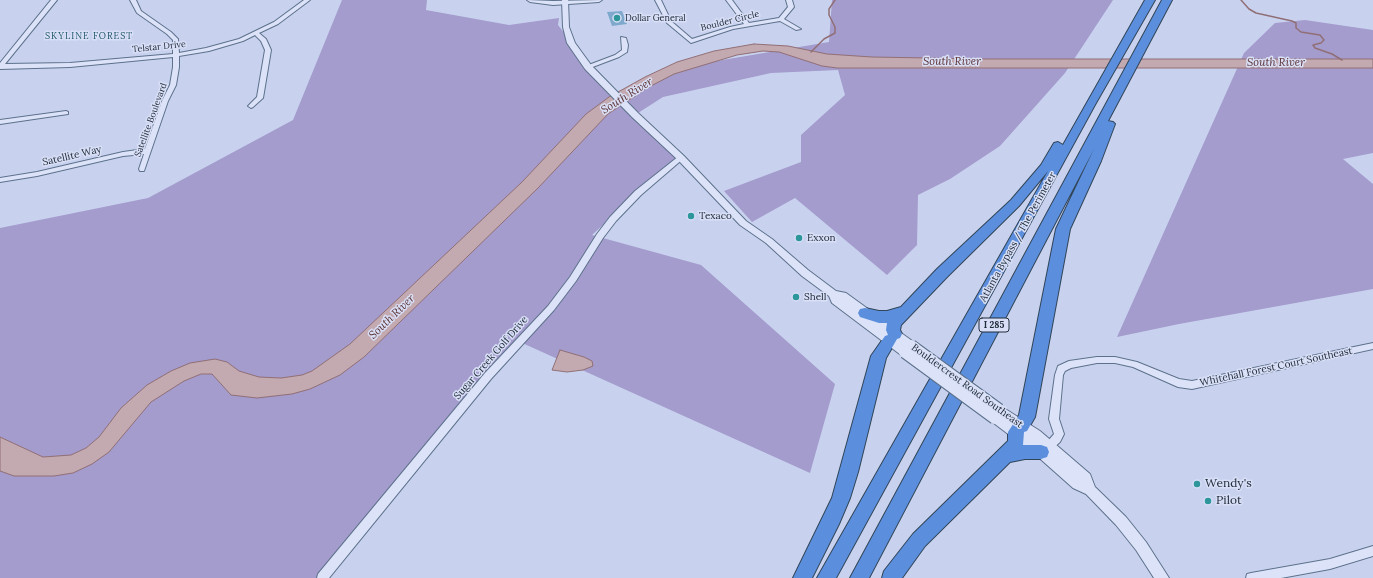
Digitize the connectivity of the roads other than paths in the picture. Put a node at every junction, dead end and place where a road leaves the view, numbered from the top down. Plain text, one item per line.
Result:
1 (54, 0) edge
2 (134, 0) edge
3 (307, 0) edge
4 (530, 0) edge
5 (599, 0) edge
6 (658, 0) edge
7 (729, 0) edge
8 (789, 0) edge
9 (1150, 0) edge
10 (1167, 0) edge
11 (565, 2) edge
12 (781, 18) junction
13 (748, 24) junction
14 (798, 29) dead end
15 (255, 34) junction
16 (623, 38) dead end
17 (176, 55) junction
18 (0, 66) edge
19 (588, 67) junction
20 (1128, 73) junction
21 (1091, 103) junction
22 (251, 106) dead end
23 (66, 113) dead end
24 (0, 122) edge
25 (148, 151) junction
26 (681, 158) junction
27 (142, 169) dead end
28 (0, 180) edge
29 (834, 294) junction
30 (906, 311) junction
31 (865, 313) junction
32 (892, 337) junction
33 (1373, 346) edge
34 (1019, 429) junction
35 (1045, 449) junction
36 (1005, 456) junction
37 (1373, 552) edge
38 (322, 578) edge
39 (802, 578) edge
40 (826, 578) edge
41 (859, 578) edge
42 (891, 578) edge
43 (1162, 578) edge
44 (1251, 578) edge

1 - 18 street
2 - 17 street, Satellite Boulevard
3 - 15 street, Telstar Drive
4 - 11 street
5 - 11 street
6 - 13 street, Boulder Circle
7 - 13 street
8 - 12 street
9 - 21 highway, Atlanta Bypass / The Perimeter / I 285
10 - 20 highway, Atlanta Bypass / The Perimeter / I 285
11 - 19 street, Bouldercrest Road Southeast
12 - 13 street, Boulder Circle
12 - 14 street
15 - 17 street, Telstar Drive
15 - 22 street
16 - 19 street
17 - 18 street, Telstar Drive
17 - 25 street, Satellite Boulevard
19 - 26 street, Bouldercrest Road Southeast
20 - 34 highway
20 - 41 highway, Atlanta Bypass / The Perimeter / I 285
21 - 30 highway
21 - 40 highway, Atlanta Bypass / The Perimeter / I 285
23 - 24 street
25 - 27 street, Satellite Boulevard
25 - 28 street, Satellite Way
26 - 29 street, Bouldercrest Road Southeast
26 - 38 street, Sugar Creek Golf Drive
29 - 31 street, Bouldercrest Road Southeast
29 - 32 street, Bouldercrest Road Southeast
30 - 31 highway
30 - 32 highway
31 - 32 street, Bouldercrest Road Southeast
32 - 34 street, Bouldercrest Road Southeast, bridge
32 - 39 highway
33 - 35 street, Whitehall Forest Court Southeast
34 - 35 street, Bouldercrest Road Southeast
34 - 36 highway
35 - 36 highway
35 - 43 street, Bouldercrest Road Southeast
36 - 42 highway
37 - 44 street

